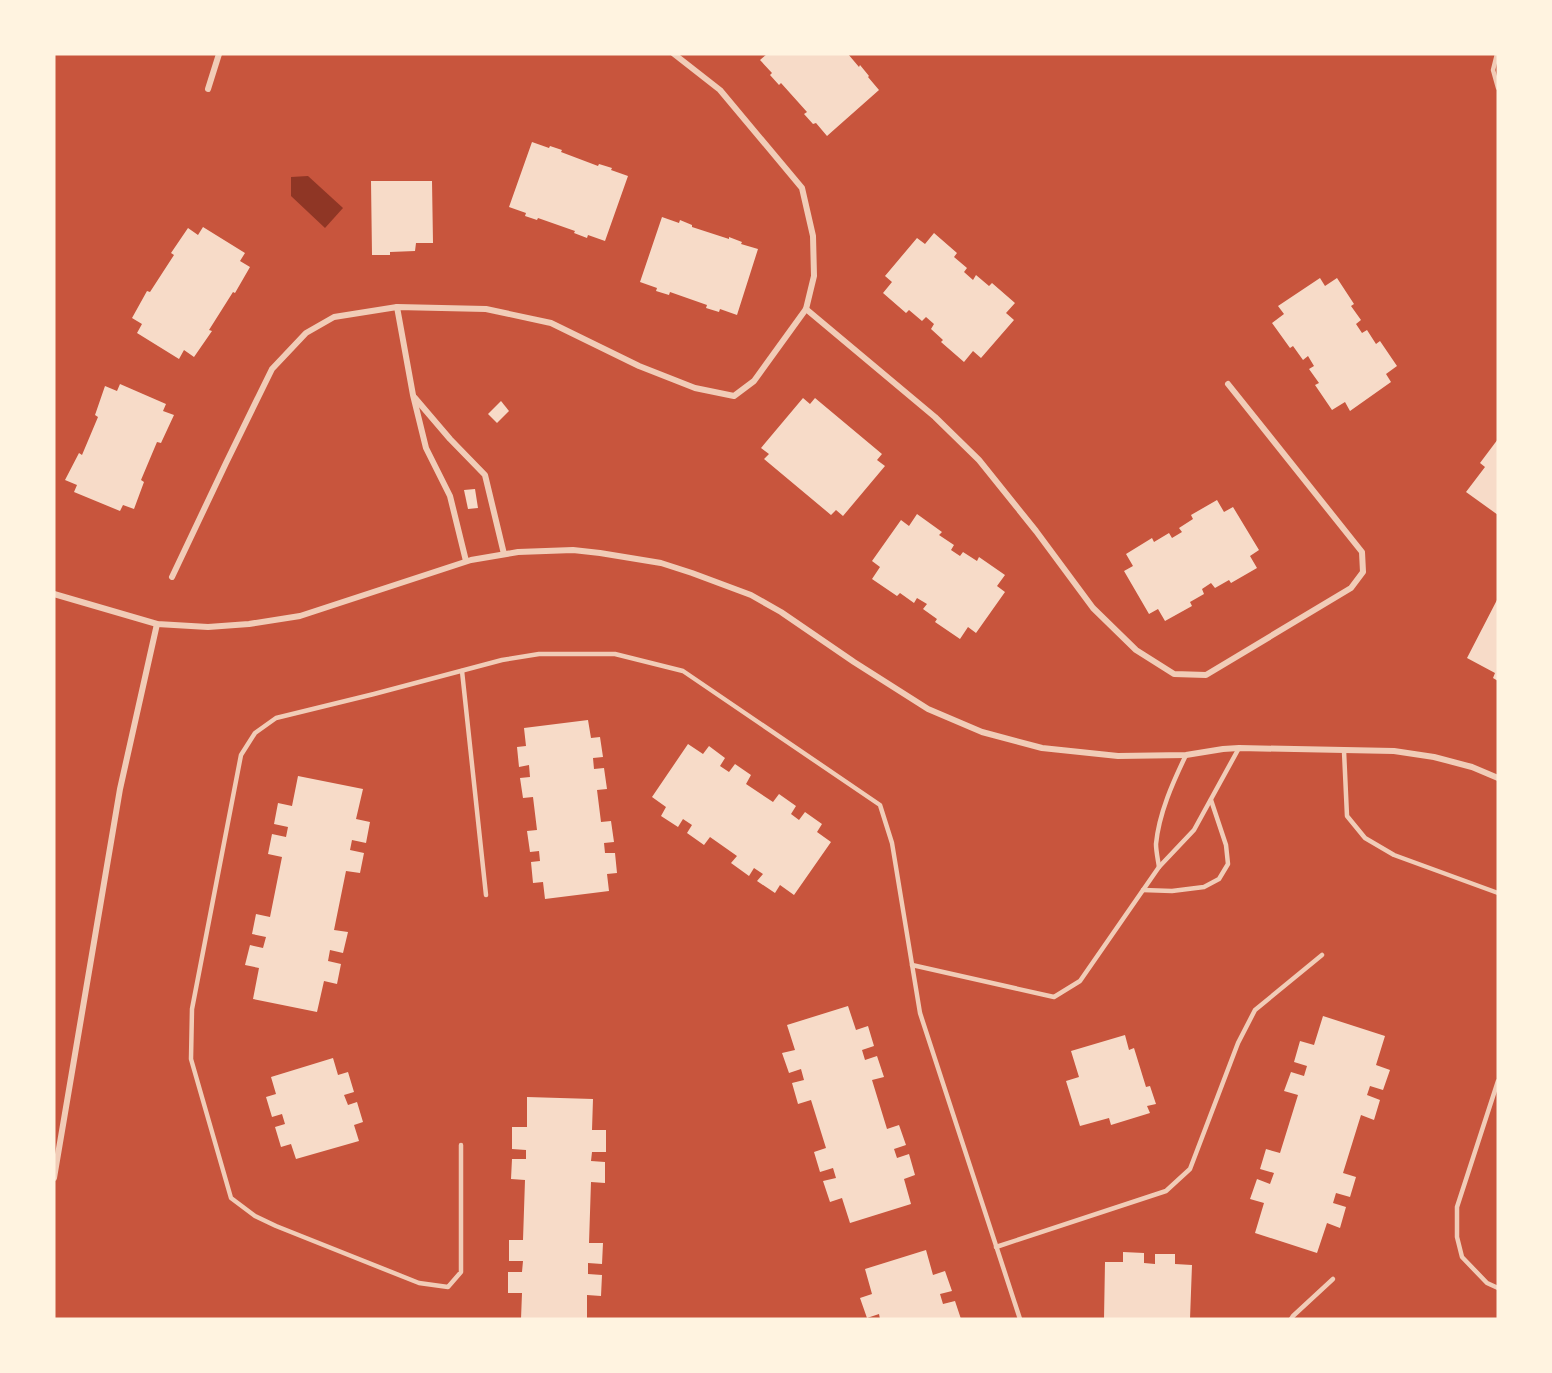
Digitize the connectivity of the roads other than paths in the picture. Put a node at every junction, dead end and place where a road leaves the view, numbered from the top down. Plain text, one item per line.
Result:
1 (219, 54) edge
2 (674, 54) edge
3 (1497, 54) edge
4 (1498, 88) edge
5 (208, 89) dead end
6 (397, 307) junction
7 (806, 309) junction
8 (1228, 384) dead end
9 (413, 395) junction
10 (504, 554) junction
11 (466, 561) junction
12 (172, 577) dead end
13 (54, 594) edge
14 (157, 624) junction
15 (462, 671) junction
16 (1239, 748) junction
17 (1344, 751) junction
18 (1186, 755) junction
19 (1498, 778) edge
20 (1211, 800) junction
21 (1159, 867) junction
22 (1143, 890) junction
23 (1498, 893) edge
24 (486, 895) dead end
25 (1322, 955) dead end
26 (912, 965) junction
27 (1498, 1081) edge
28 (461, 1145) dead end
29 (54, 1178) edge
30 (996, 1247) junction
31 (1333, 1279) dead end
32 (1498, 1288) edge
33 (1020, 1319) edge
34 (1291, 1319) edge

1 - 5 street
2 - 7 street
3 - 4 lane
6 - 7 street
6 - 9 street
6 - 12 street
7 - 8 street
9 - 10 street
9 - 11 street
10 - 11 street
10 - 18 street
11 - 14 street
13 - 14 street
14 - 29 street
15 - 24 lane
15 - 26 lane
15 - 28 lane
16 - 17 street
16 - 18 street
16 - 20 lane
17 - 19 street
17 - 23 lane
18 - 21 lane
20 - 21 lane
20 - 22 lane
21 - 22 lane
22 - 26 lane
25 - 30 lane
26 - 30 lane
27 - 32 lane
30 - 33 lane
31 - 34 lane

